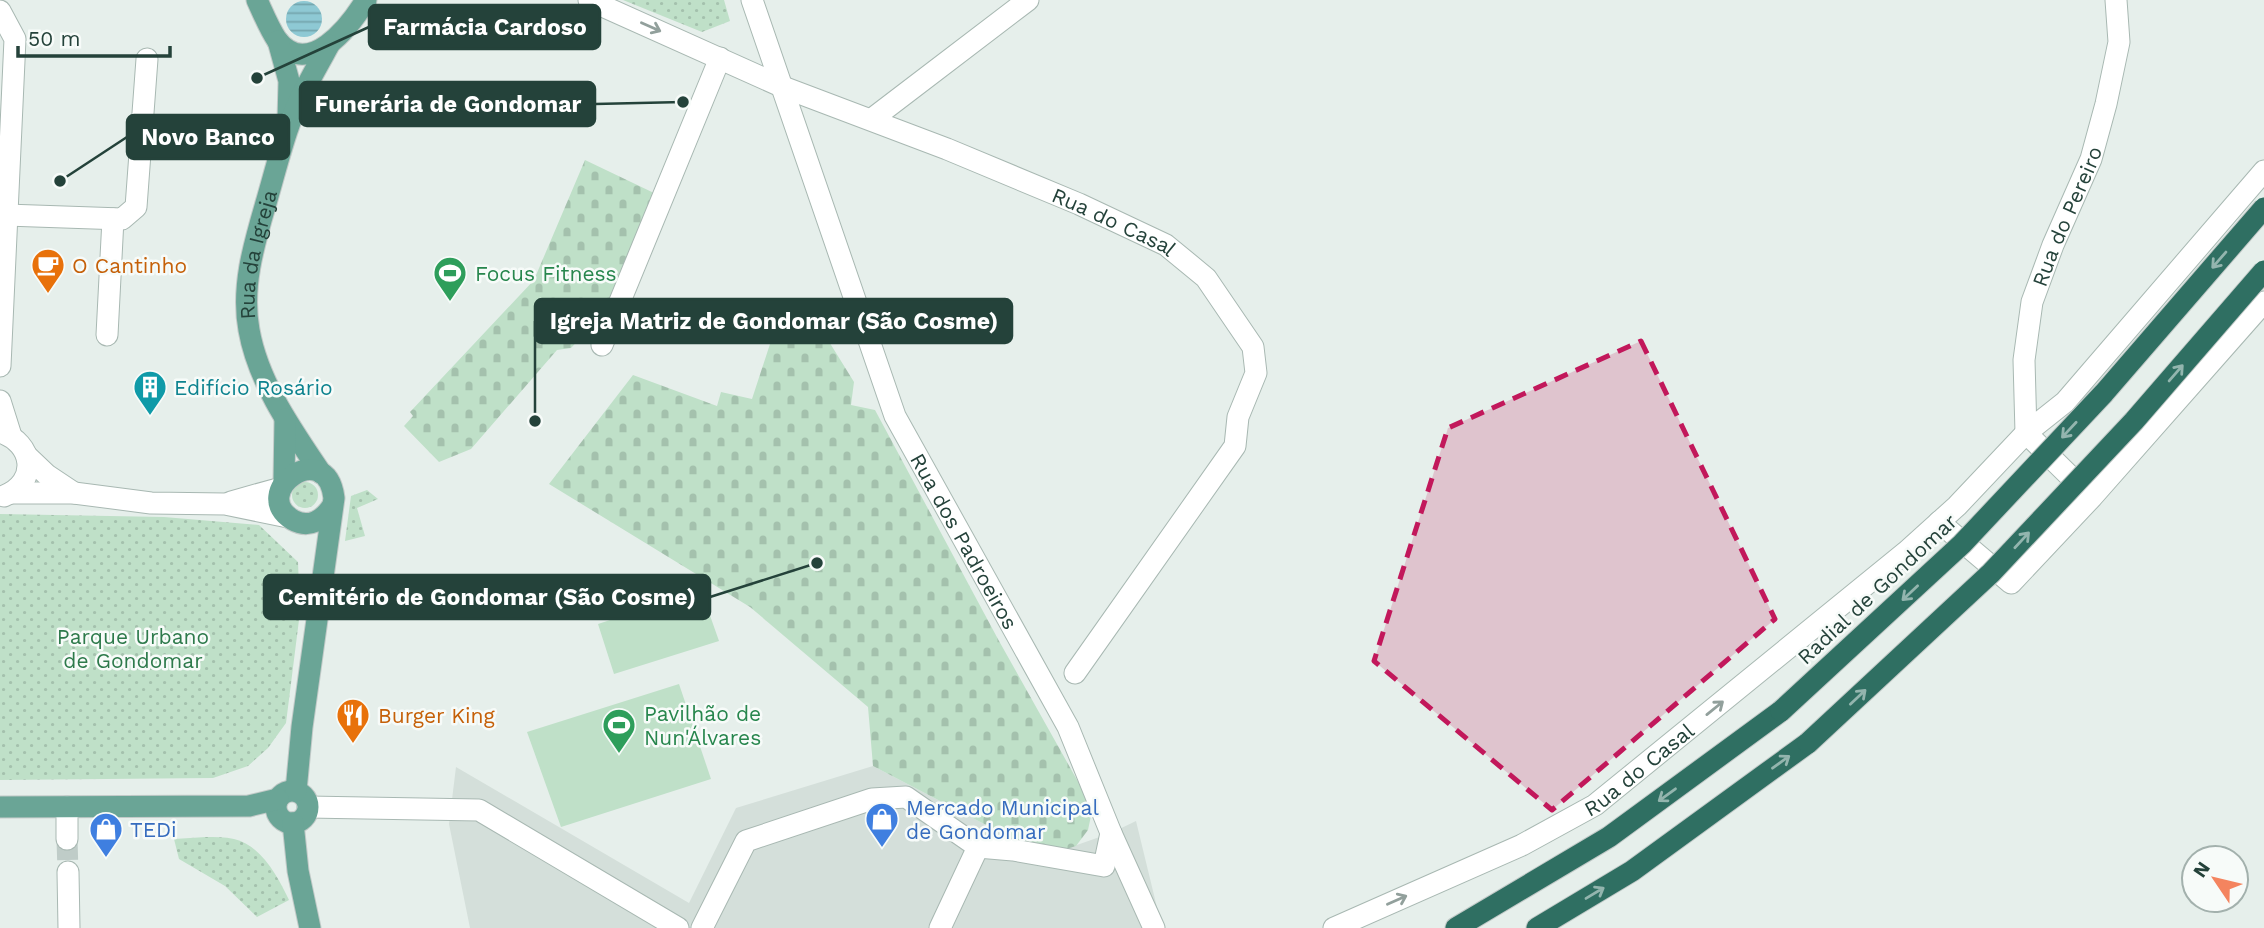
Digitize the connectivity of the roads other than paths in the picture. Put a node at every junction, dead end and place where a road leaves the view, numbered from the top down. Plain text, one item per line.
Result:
1 (257, 0) edge
2 (276, 0) edge
3 (366, 0) edge
4 (589, 0) edge
5 (752, 0) edge
6 (1028, 0) edge
7 (2116, 0) edge
8 (0, 11) edge
9 (275, 35) junction
10 (329, 45) junction
11 (720, 58) junction
12 (147, 59) dead end
13 (783, 87) junction
14 (872, 119) junction
15 (287, 129) junction
16 (2264, 171) edge
17 (2264, 208) edge
18 (6, 215) junction
19 (113, 219) junction
20 (2264, 271) edge
21 (2264, 302) edge
22 (107, 335) dead end
23 (602, 345) dead end
24 (0, 366) edge
25 (0, 401) edge
26 (285, 419) junction
27 (2026, 433) junction
28 (5, 434) edge
29 (27, 456) junction
30 (321, 473) junction
31 (283, 485) junction
32 (74, 494) junction
33 (6, 495) edge
34 (2092, 497) junction
35 (225, 504) junction
36 (333, 505) junction
37 (292, 519) junction
38 (1939, 522) junction
39 (326, 562) junction
40 (1075, 673) dead end
41 (290, 806) junction
42 (0, 807) edge
43 (67, 807) junction
44 (1111, 833) junction
45 (67, 839) tunnel mouth
46 (978, 848) junction
47 (68, 872) tunnel mouth
48 (69, 928) edge
49 (310, 928) edge
50 (678, 928) edge
51 (702, 928) edge
52 (940, 928) edge
53 (1154, 928) edge
54 (1334, 928) edge
55 (1456, 928) edge
56 (1536, 928) edge

1 - 9 main road
2 - 9 main road
3 - 10 main road
4 -> 11 street, Rua do Casal
5 - 13 street, Rua dos Padroeiros
6 - 14 street
7 - 27 street, Rua do Pereiro
8 - 18 street
9 - 10 main road
9 - 15 main road, Rua da Igreja
10 - 15 main road, Rua da Igreja
11 - 13 street, Rua do Casal
11 - 23 street
12 - 19 street
13 - 14 street, Rua do Casal
13 - 44 street, Rua dos Padroeiros
14 - 40 street, Rua do Casal
15 - 26 main road, Rua da Igreja
16 - 27 street, Rua do Casal
17 -> 55 highway, Radial de Gondomar, bridge
18 - 19 street
18 - 24 street
19 - 22 street
56 -> 20 highway, bridge
21 - 34 street
25 - 28 street
26 - 30 main road, Rua da Igreja
26 - 31 main road, Rua da Igreja
27 - 34 street
27 - 38 street, Rua do Casal
28 - 29 street
29 - 32 street
29 - 33 street
30 - 31 main road
30 - 36 main road
31 - 35 street
31 - 37 main road
32 - 33 street
32 - 35 street
34 - 38 street
35 - 37 street
36 - 37 main road
36 - 39 main road
37 - 39 main road
54 -> 38 street, Rua do Casal
39 - 41 main road
41 - 43 main road
41 - 49 main road
41 - 50 street
42 - 43 main road
43 - 45 street
44 - 46 street
44 - 53 street, Rua dos Padroeiros
46 - 51 street
46 - 52 street
47 - 48 street

